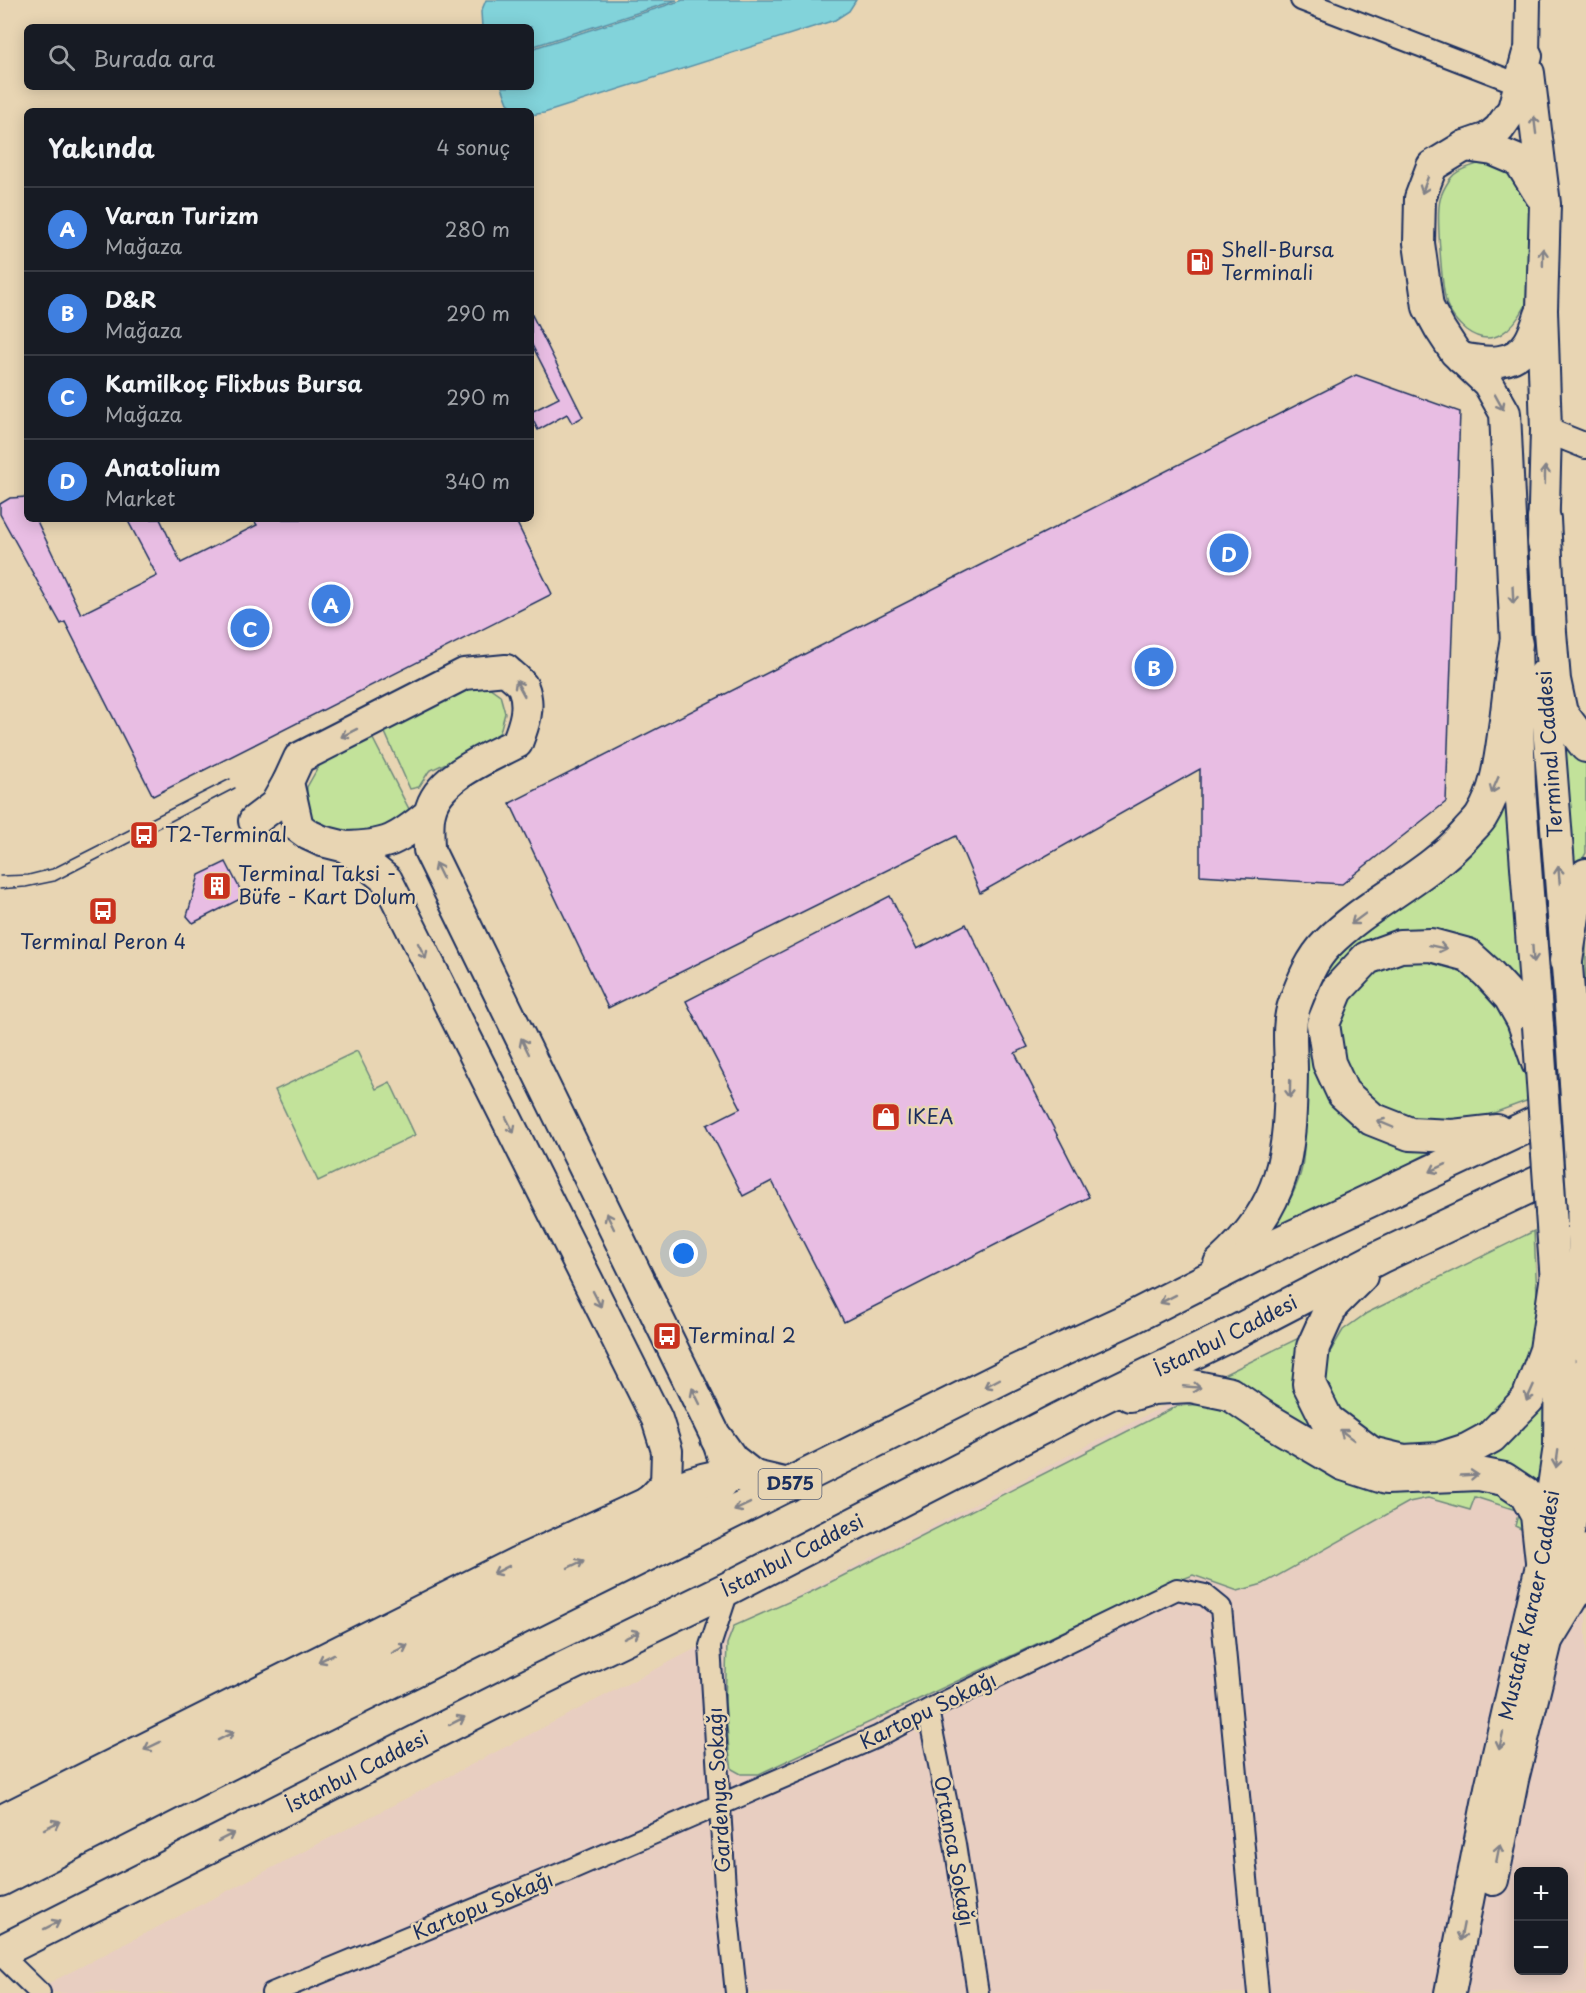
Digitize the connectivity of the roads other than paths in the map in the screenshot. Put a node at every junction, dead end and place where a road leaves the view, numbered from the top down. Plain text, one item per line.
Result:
1 (1301, 0) edge
2 (1528, 0) edge
3 (1527, 56) junction
4 (1519, 84) junction
5 (1465, 146) junction
6 (1545, 204) junction
7 (1542, 310) junction
8 (1461, 358) junction
9 (1546, 430) junction
10 (1586, 446) edge
11 (1544, 519) junction
12 (1516, 644) junction
13 (1586, 746) edge
14 (288, 782) junction
15 (429, 814) junction
16 (298, 827) junction
17 (346, 847) junction
18 (1586, 875) edge
19 (1566, 961) junction
20 (1530, 1023) junction
21 (1542, 1075) joint
22 (1586, 1099) edge
23 (1525, 1127) junction
24 (1586, 1160) edge
25 (1584, 1201) edge
26 (1380, 1257) junction
27 (1557, 1275) junction
28 (1196, 1285) junction
29 (1586, 1349) edge
30 (1586, 1371) edge
31 (1074, 1411) junction
32 (717, 1439) joint
33 (740, 1477) junction
34 (788, 1485) junction
35 (649, 1502) junction
36 (1586, 1551) edge
37 (1542, 1561) junction
38 (729, 1588) junction
39 (1548, 1637) junction
40 (928, 1710) junction
41 (720, 1805) junction
42 (0, 1821) edge
43 (0, 1851) edge
44 (0, 1880) edge
45 (0, 1953) edge
46 (40, 1993) edge
47 (272, 1993) edge
48 (736, 1993) edge
49 (978, 1993) edge
50 (1258, 1993) edge
51 (1450, 1993) edge
52 (1471, 1993) edge

1 - 4 street
2 - 3 street, Terminal Caddesi
3 - 4 main road, Terminal Caddesi
6 -> 3 main road, Terminal Caddesi
4 - 5 main road, Terminal Caddesi
5 - 6 main road
5 -> 8 main road, Terminal Caddesi
7 -> 6 main road, Terminal Caddesi
7 - 8 main road, Terminal Caddesi
7 - 9 main road, Terminal Caddesi
8 -> 12 main road, Terminal Caddesi
9 - 10 street
11 -> 9 main road, Terminal Caddesi
11 - 13 highway
19 -> 11 main road, Terminal Caddesi
12 -> 20 main road, Terminal Caddesi
12 -> 28 highway
15 -> 14 main road
14 - 16 main road
14 - 16 main road
15 - 17 main road
32 -> 15 main road
16 - 17 main road
17 -> 35 main road
18 - 19 highway
19 - 25 main road, Terminal Caddesi, bridge
20 - 21 highway, bridge
23 -> 20 highway
21 - 27 main road, Mustafa Karaer Caddesi, bridge
22 - 23 highway, D575
23 -> 28 highway, D575
24 - 26 highway, İstanbul Caddesi
25 - 29 main road
27 -> 26 highway
26 - 31 highway, İstanbul Caddesi
27 -> 37 main road, Mustafa Karaer Caddesi
28 -> 34 highway, D575
30 - 39 main road, Mustafa Karaer Caddesi
31 -> 37 highway
31 - 38 highway, İstanbul Caddesi
32 - 33 highway
33 - 34 highway
33 - 35 highway
43 -> 33 main road
34 -> 44 highway, D575
35 -> 42 main road
36 - 39 highway
37 -> 51 main road, Mustafa Karaer Caddesi
38 - 41 street, Gardenya Sokağı
45 -> 38 highway, İstanbul Caddesi
52 -> 39 main road, Mustafa Karaer Caddesi
40 - 41 street, Kartopu Sokağı
40 - 49 street, Ortanca Sokağı
40 - 50 street, Kartopu Sokağı
41 - 47 street, Kartopu Sokağı
41 - 48 street, Gardenya Sokağı
45 - 46 street

